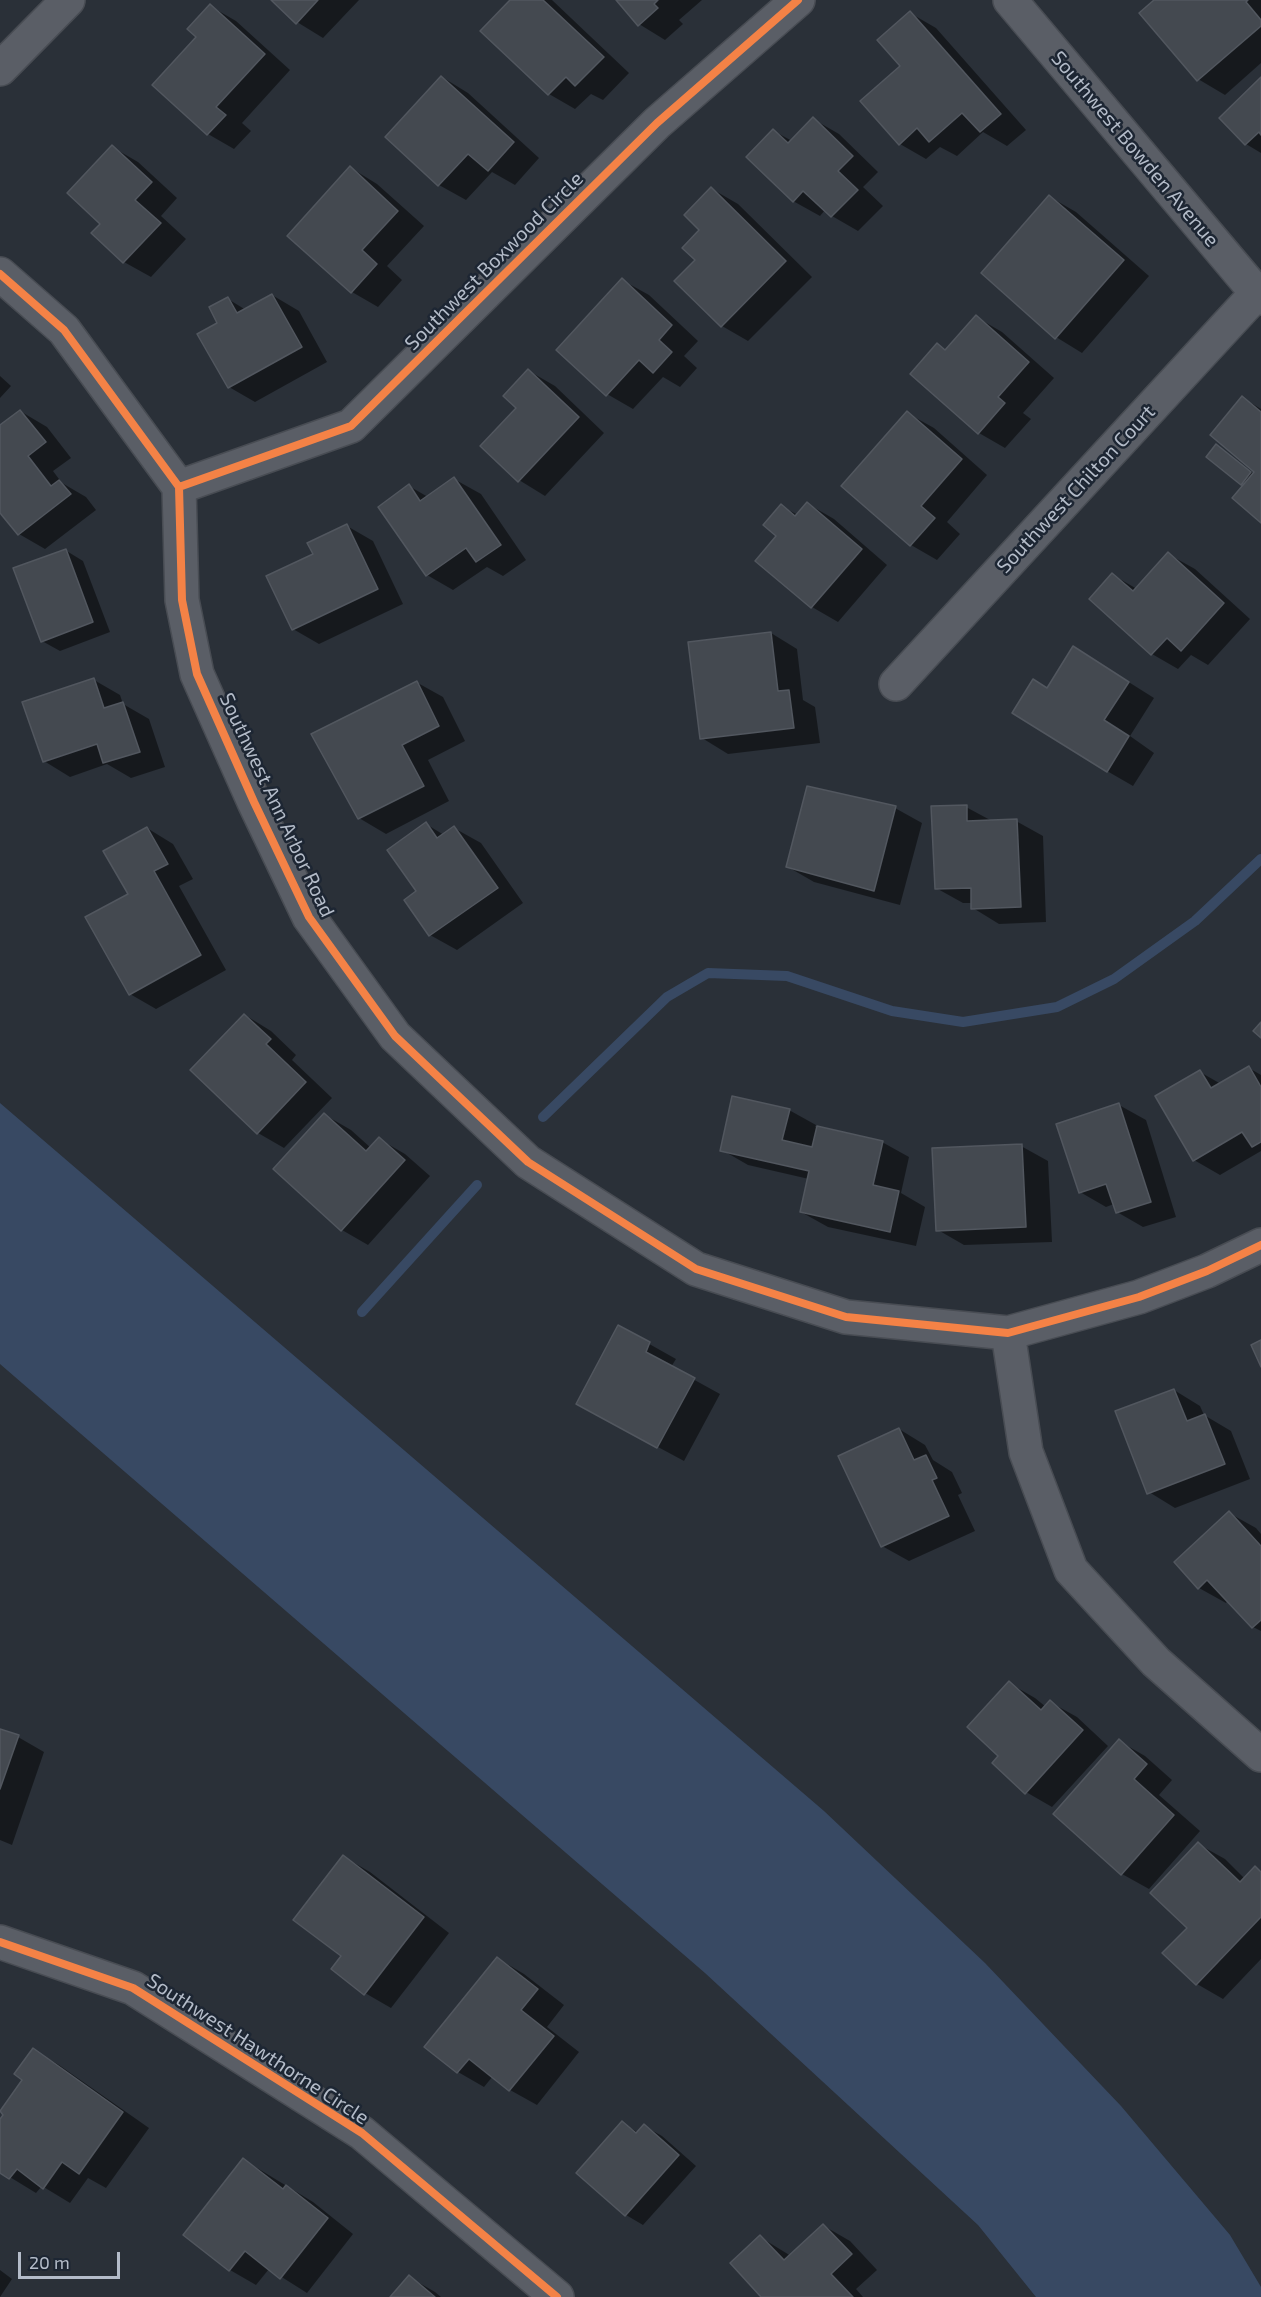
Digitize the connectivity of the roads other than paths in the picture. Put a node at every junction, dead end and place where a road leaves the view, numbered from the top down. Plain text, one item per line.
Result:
1 (68, 0) edge
2 (798, 0) edge
3 (1010, 0) edge
4 (0, 69) edge
5 (0, 274) edge
6 (1259, 296) edge
7 (179, 487) junction
8 (896, 684) dead end
9 (1261, 1245) edge
10 (1008, 1333) junction
11 (1261, 1755) edge
12 (0, 1942) edge
13 (556, 2297) edge

1 - 4 street
2 - 7 street, Southwest Boxwood Circle
3 - 6 street, Southwest Bowden Avenue
5 - 7 street
6 - 8 street, Southwest Chilton Court
7 - 10 street, Southwest Ann Arbor Road
9 - 10 street, Southwest Ann Arbor Road
10 - 11 street
12 - 13 street, Southwest Hawthorne Circle

